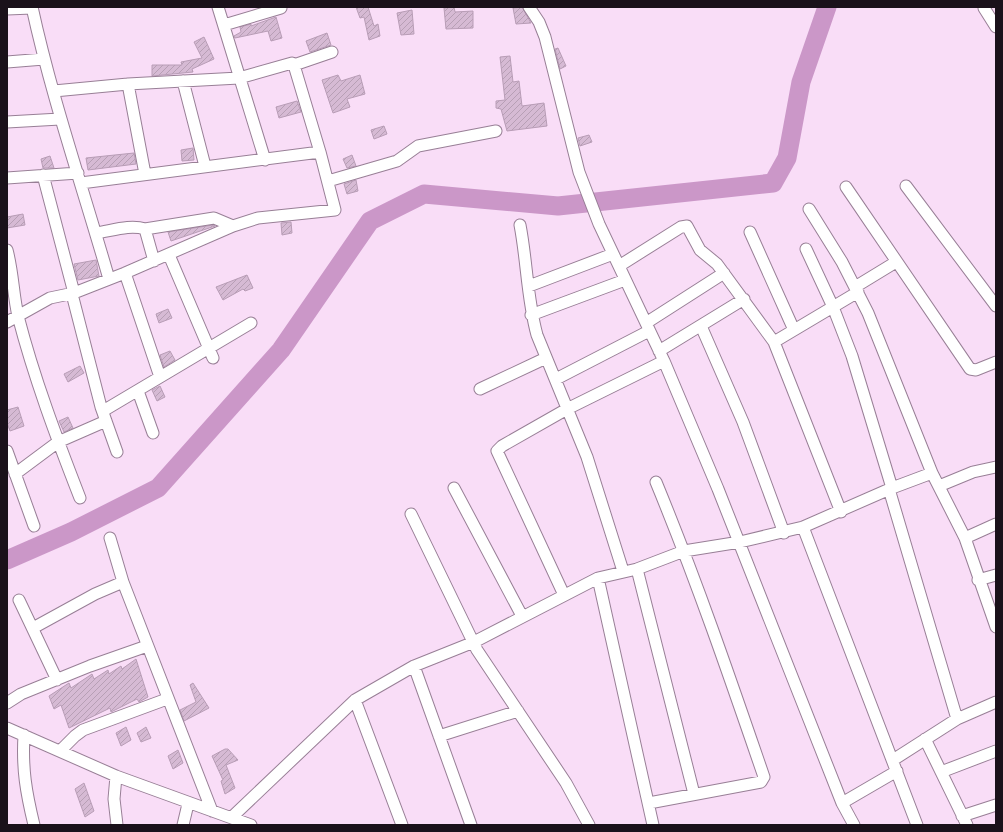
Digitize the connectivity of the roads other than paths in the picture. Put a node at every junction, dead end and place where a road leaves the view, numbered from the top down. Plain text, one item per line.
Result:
1 (218, 7) edge
2 (529, 7) edge
3 (32, 8) edge
4 (281, 8) dead end
5 (984, 8) edge
6 (7, 9) edge
7 (224, 25) junction
8 (996, 27) edge
9 (332, 52) dead end
10 (44, 59) junction
11 (7, 62) edge
12 (294, 64) junction
13 (239, 78) junction
14 (183, 80) junction
15 (128, 84) junction
16 (54, 91) junction
17 (60, 119) junction
18 (7, 122) edge
19 (496, 130) dead end
20 (320, 152) junction
21 (265, 160) junction
22 (205, 166) junction
23 (144, 174) junction
24 (43, 175) junction
25 (7, 178) edge
26 (79, 178) junction
27 (328, 181) junction
28 (906, 186) dead end
29 (846, 187) dead end
30 (809, 209) dead end
31 (520, 225) dead end
32 (233, 226) junction
33 (144, 229) junction
34 (750, 232) dead end
35 (96, 233) junction
36 (806, 249) dead end
37 (7, 250) edge
38 (613, 254) junction
39 (169, 255) junction
40 (154, 261) junction
41 (896, 262) junction
42 (619, 266) junction
43 (125, 273) junction
44 (724, 273) junction
45 (109, 279) junction
46 (626, 280) junction
47 (529, 286) junction
48 (856, 289) junction
49 (73, 293) junction
50 (744, 298) junction
51 (996, 306) edge
52 (833, 307) junction
53 (18, 315) junction
54 (531, 315) junction
55 (7, 322) edge
56 (251, 323) dead end
57 (700, 326) junction
58 (648, 327) junction
59 (794, 330) junction
60 (774, 342) junction
61 (211, 353) junction
62 (661, 356) junction
63 (546, 358) junction
64 (996, 362) edge
65 (160, 377) junction
66 (556, 379) junction
67 (480, 389) dead end
68 (138, 391) junction
69 (567, 410) junction
70 (104, 416) junction
71 (153, 433) dead end
72 (58, 442) junction
73 (7, 451) edge
74 (117, 452) dead end
75 (996, 467) edge
76 (932, 473) junction
77 (15, 474) junction
78 (656, 482) dead end
79 (939, 486) junction
80 (454, 488) dead end
81 (891, 488) junction
82 (80, 498) dead end
83 (841, 512) junction
84 (411, 514) dead end
85 (996, 524) edge
86 (34, 526) dead end
87 (803, 528) junction
88 (784, 533) junction
89 (110, 538) dead end
90 (965, 538) junction
91 (740, 542) junction
92 (684, 551) junction
93 (637, 569) junction
94 (623, 571) junction
95 (996, 575) edge
96 (598, 578) junction
97 (978, 580) junction
98 (123, 582) junction
99 (564, 595) junction
100 (19, 600) dead end
101 (522, 616) junction
102 (996, 627) edge
103 (33, 628) junction
104 (474, 642) junction
105 (147, 646) junction
106 (414, 666) junction
107 (57, 680) junction
108 (167, 698) junction
109 (355, 700) junction
110 (996, 702) edge
111 (7, 703) edge
112 (518, 711) junction
113 (957, 718) junction
114 (7, 728) edge
115 (24, 735) junction
116 (439, 736) junction
117 (925, 739) junction
118 (60, 751) junction
119 (996, 752) edge
120 (893, 760) junction
121 (897, 771) junction
122 (941, 772) junction
123 (116, 776) junction
124 (694, 794) junction
125 (649, 803) junction
126 (842, 803) junction
127 (188, 804) junction
128 (996, 805) edge
129 (212, 811) junction
130 (232, 817) junction
131 (964, 820) edge
132 (34, 825) edge
133 (117, 825) edge
134 (183, 825) edge
135 (251, 825) edge
136 (402, 825) edge
137 (471, 825) edge
138 (589, 825) edge
139 (653, 825) edge
140 (854, 825) edge
141 (917, 825) edge

1 - 7 street
2 - 38 street
3 - 6 street
3 - 10 street
4 - 7 street
5 - 8 street
7 - 13 street
9 - 12 street
10 - 11 street
10 - 16 street
12 - 13 street
12 - 20 street
13 - 14 street
13 - 21 street
14 - 15 street
14 - 22 street
15 - 16 street
15 - 23 street
16 - 17 street
17 - 18 street
17 - 26 street
19 - 27 street
20 - 21 street
20 - 27 street
21 - 22 street
22 - 23 street
23 - 26 street
24 - 25 street
24 - 26 street
24 - 49 street
26 - 35 street
27 - 32 street
28 - 51 street
29 - 41 street
30 - 48 street
31 - 47 street
32 - 33 street
32 - 39 street
33 - 35 street
33 - 40 street
34 - 59 street
35 - 45 street
36 - 52 street
37 - 53 street
38 - 42 street
38 - 47 street
39 - 40 street
39 - 61 street
40 - 43 street
41 - 48 street
41 - 64 street
42 - 44 street
42 - 46 street
43 - 45 street
43 - 65 street
44 - 50 street
44 - 58 street
45 - 49 street
46 - 54 street
46 - 58 street
47 - 54 street
48 - 52 street
48 - 76 street
49 - 53 street
49 - 70 street
50 - 57 street
50 - 60 street
52 - 59 street
52 - 81 street
53 - 55 street
53 - 72 street
54 - 63 street
56 - 61 street
57 - 62 street
57 - 88 street
58 - 62 street
58 - 66 street
59 - 60 street
60 - 83 street
61 - 65 street
62 - 69 street
62 - 91 street
63 - 66 street
63 - 67 street
65 - 68 street
66 - 69 street
68 - 70 street
68 - 71 street
69 - 94 street
69 - 99 street
70 - 72 street
70 - 74 street
72 - 77 street
72 - 82 street
73 - 77 street
75 - 79 street
76 - 79 street
76 - 81 street
77 - 86 street
78 - 92 street
79 - 90 street
80 - 101 street
81 - 83 street
81 - 113 street
83 - 87 street
84 - 104 street
85 - 90 street
87 - 88 street
87 - 120 street
88 - 91 street
89 - 98 street
90 - 97 street
91 - 92 street
91 - 126 street
92 - 93 street
92 - 124 street
93 - 94 street
93 - 124 street
94 - 96 street
95 - 97 street
96 - 99 street
96 - 125 street
97 - 102 street
98 - 103 street
98 - 105 street
99 - 101 street
100 - 103 street
101 - 104 street
103 - 107 street
104 - 106 street
104 - 112 street
105 - 107 street
105 - 108 street
106 - 109 street
106 - 116 street
107 - 111 street
108 - 118 street
108 - 129 street
109 - 130 street
109 - 136 street
110 - 113 street
112 - 116 street
112 - 138 street
113 - 117 street
114 - 115 street
115 - 118 street
115 - 132 street
116 - 137 street
117 - 120 street
117 - 122 street
118 - 123 street
119 - 122 street
120 - 121 street
121 - 126 street
121 - 141 street
122 - 131 street
123 - 127 street
123 - 133 street
124 - 125 street
125 - 139 street
126 - 140 street
127 - 129 street
127 - 134 street
128 - 131 street
129 - 130 street
130 - 135 street

